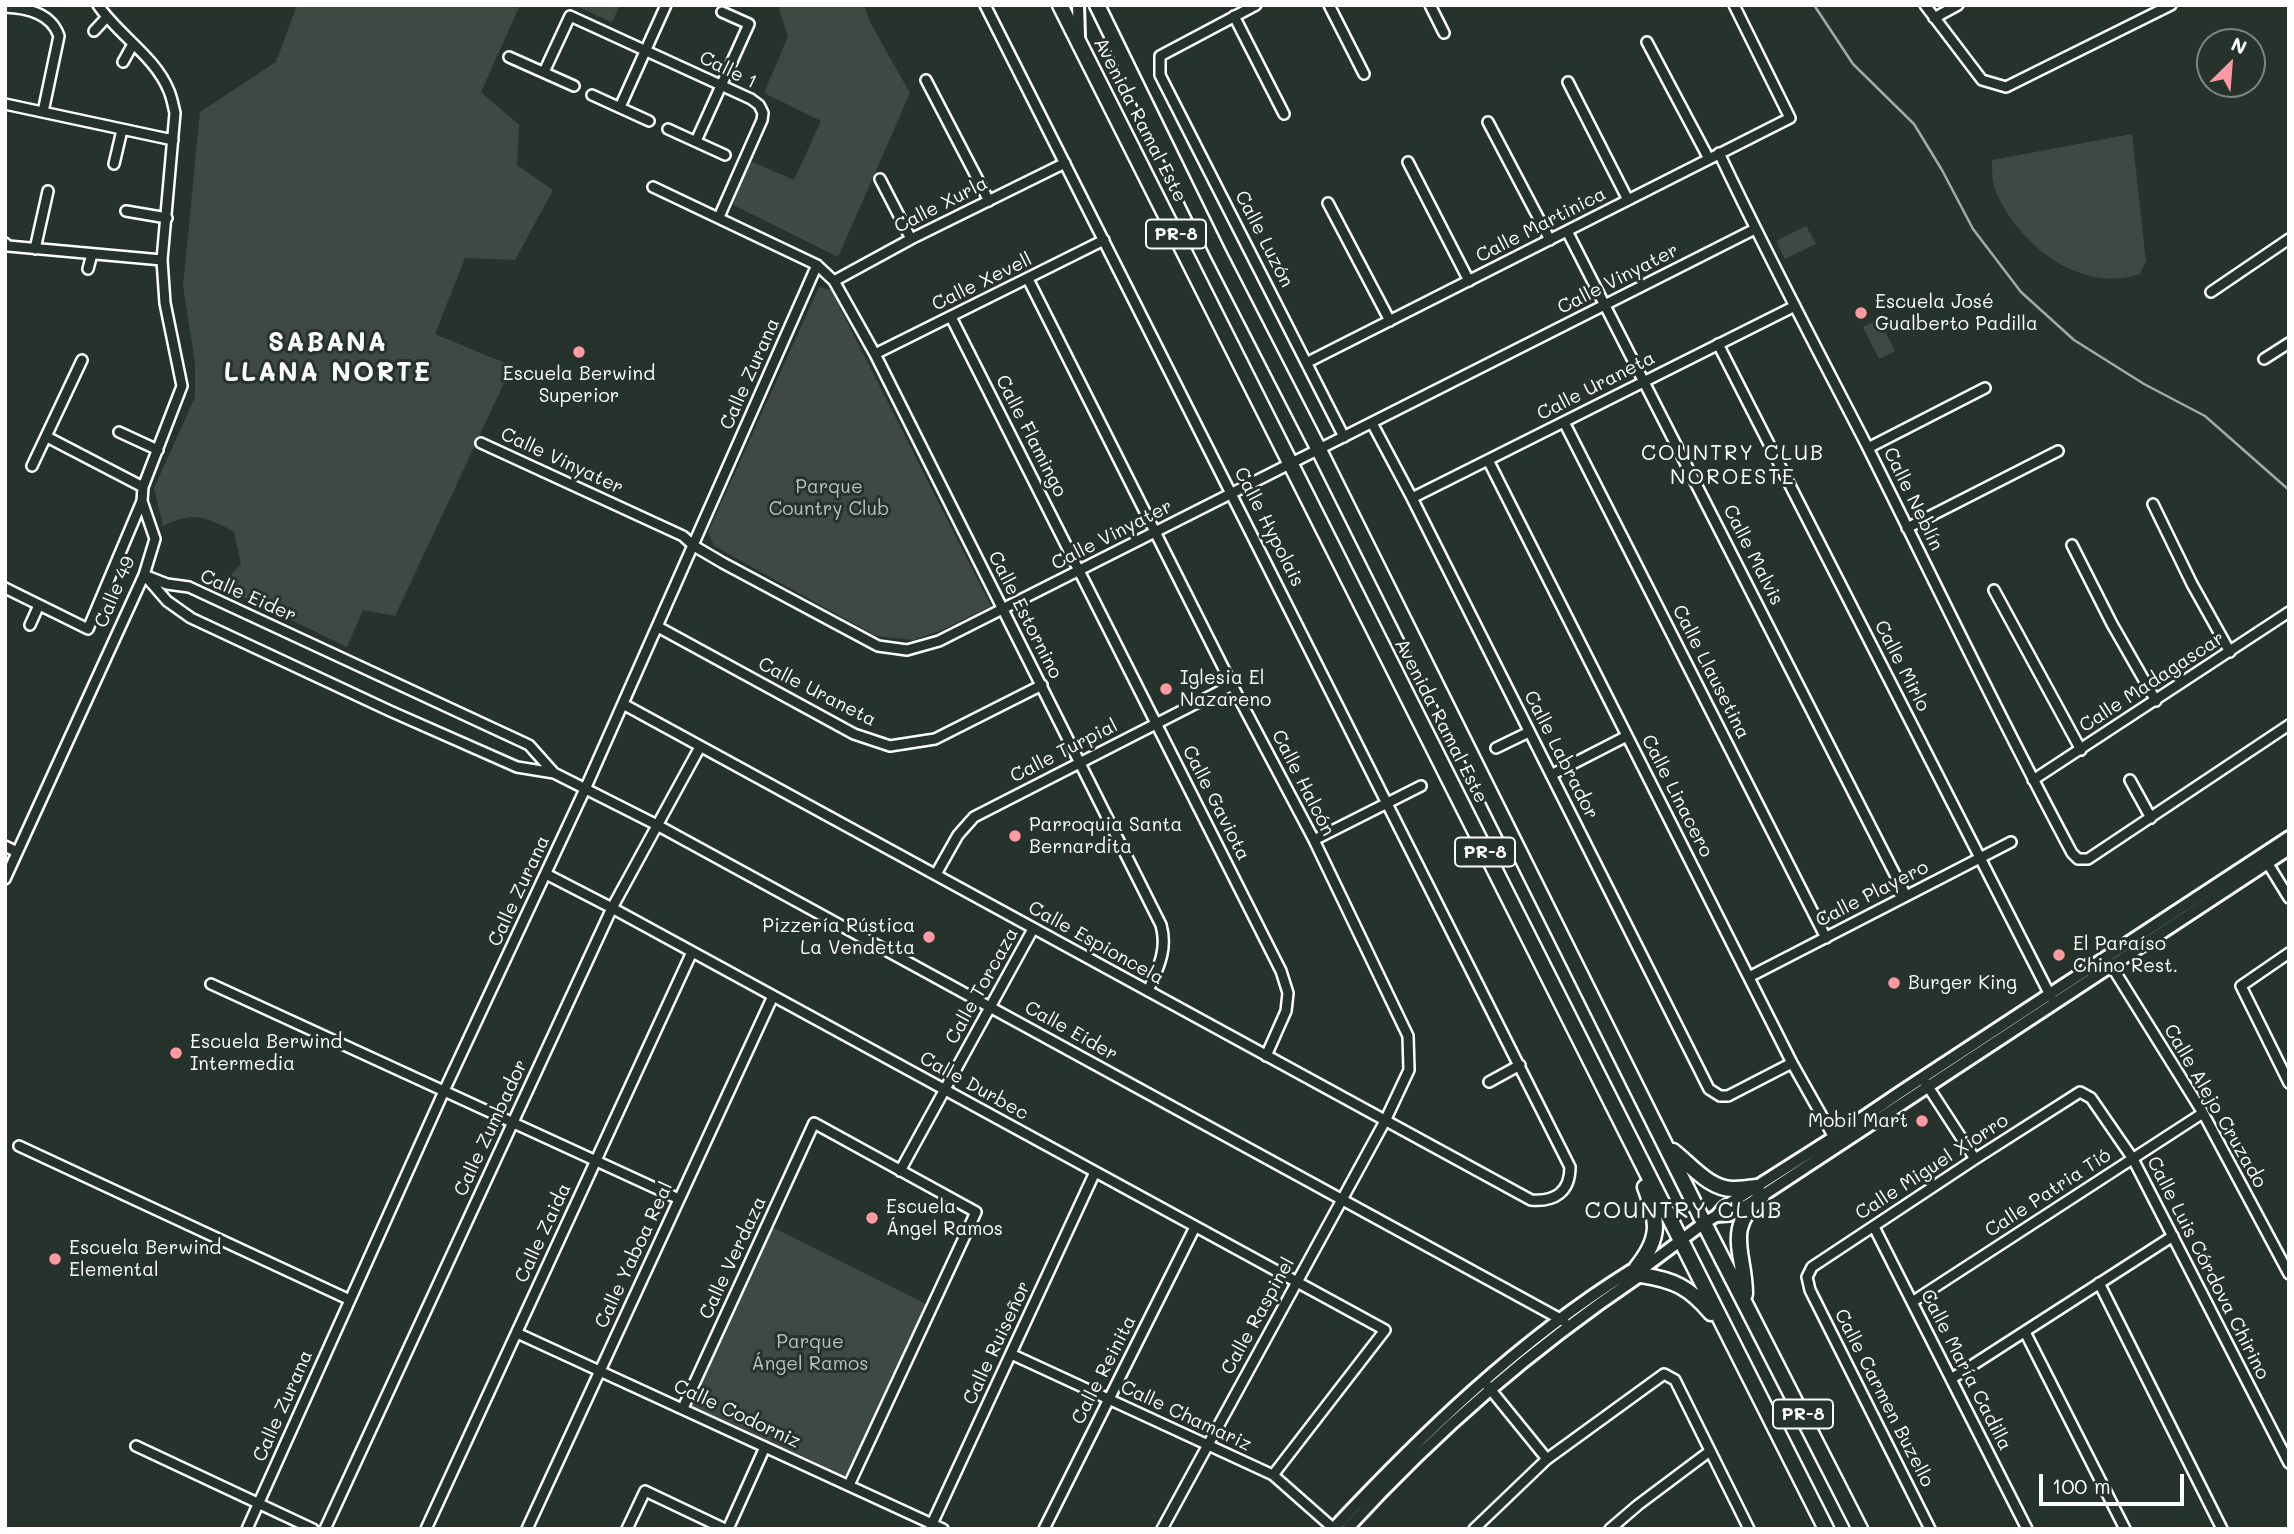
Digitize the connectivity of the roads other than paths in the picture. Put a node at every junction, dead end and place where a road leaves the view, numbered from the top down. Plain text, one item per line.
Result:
1 (98, 5) edge
2 (666, 5) edge
3 (985, 5) edge
4 (1060, 5) edge
5 (1078, 5) edge
6 (1097, 5) edge
7 (1256, 5) edge
8 (1329, 5) edge
9 (1430, 5) edge
10 (1734, 5) edge
11 (1925, 5) edge
12 (1958, 5) edge
13 (2171, 5) edge
14 (5, 7) edge
15 (722, 12) dead end
16 (1234, 16) junction
17 (106, 18) junction
18 (1934, 18) junction
19 (94, 31) dead end
20 (1444, 33) dead end
21 (1647, 42) dead end
22 (133, 44) junction
23 (1080, 45) junction
24 (646, 50) junction
25 (509, 57) dead end
26 (122, 62) dead end
27 (544, 72) junction
28 (1364, 74) dead end
29 (926, 80) dead end
30 (1568, 82) dead end
31 (722, 84) junction
32 (574, 86) dead end
33 (592, 95) dead end
34 (5, 104) edge
35 (620, 107) junction
36 (43, 112) junction
37 (1284, 114) dead end
38 (649, 121) dead end
39 (1488, 122) dead end
40 (668, 129) dead end
41 (122, 130) junction
42 (173, 140) junction
43 (696, 141) junction
44 (1719, 153) junction
45 (725, 155) dead end
46 (1709, 159) junction
47 (1408, 162) dead end
48 (114, 163) dead end
49 (1065, 163) junction
50 (880, 179) dead end
51 (653, 187) dead end
52 (48, 191) dead end
53 (1628, 200) junction
54 (989, 201) junction
55 (1328, 203) dead end
56 (126, 211) dead end
57 (719, 217) junction
58 (167, 218) junction
59 (1755, 229) junction
60 (1567, 231) junction
61 (911, 239) junction
62 (2289, 239) edge
63 (1104, 240) junction
64 (1550, 240) junction
65 (6, 247) edge
66 (35, 249) junction
67 (92, 254) junction
68 (162, 260) junction
69 (817, 265) junction
70 (88, 269) dead end
71 (1028, 279) junction
72 (834, 281) junction
73 (1469, 281) junction
74 (2211, 292) dead end
75 (1605, 305) junction
76 (1794, 306) junction
77 (951, 317) junction
78 (1390, 321) junction
79 (2289, 343) edge
80 (1718, 344) junction
81 (875, 355) junction
82 (2264, 359) dead end
83 (82, 360) dead end
84 (1308, 362) junction
85 (1644, 381) junction
86 (1985, 388) dead end
87 (1564, 422) junction
88 (1372, 423) junction
89 (119, 432) dead end
90 (47, 437) junction
91 (1344, 437) junction
92 (481, 443) dead end
93 (1868, 448) junction
94 (158, 450) junction
95 (1319, 450) junction
96 (2058, 451) dead end
97 (1488, 460) junction
98 (1290, 464) junction
99 (32, 466) dead end
100 (143, 487) junction
101 (1232, 493) junction
102 (1412, 498) junction
103 (142, 500) junction
104 (2153, 504) dead end
105 (1907, 528) junction
106 (1156, 532) junction
107 (2072, 545) dead end
108 (694, 546) junction
109 (1079, 571) junction
110 (144, 575) junction
111 (5, 588) edge
112 (1994, 590) dead end
113 (39, 605) junction
114 (1002, 610) junction
115 (2289, 612) edge
116 (30, 625) dead end
117 (658, 627) junction
118 (2231, 652) junction
119 (1042, 685) junction
120 (1232, 685) junction
121 (2156, 701) junction
122 (623, 704) junction
123 (1156, 723) junction
124 (2289, 725) edge
125 (1529, 732) junction
126 (1627, 736) junction
127 (700, 747) junction
128 (1496, 748) dead end
129 (2081, 750) junction
130 (1080, 762) junction
131 (554, 773) junction
132 (1551, 775) junction
133 (2033, 780) junction
134 (2130, 780) dead end
135 (1421, 786) dead end
136 (586, 787) junction
137 (1388, 803) junction
138 (2151, 818) junction
139 (657, 825) junction
140 (2289, 837) edge
141 (1314, 841) junction
142 (2011, 842) dead end
143 (5, 846) edge
144 (2289, 849) edge
145 (17, 852) junction
146 (1980, 858) junction
147 (2265, 858) junction
148 (546, 874) junction
149 (936, 874) junction
150 (5, 879) edge
151 (1906, 896) junction
152 (2289, 898) edge
153 (612, 908) junction
154 (1033, 929) junction
155 (1826, 937) junction
156 (692, 952) junction
157 (2289, 953) edge
158 (2108, 961) junction
159 (1749, 977) junction
160 (211, 984) dead end
161 (1148, 991) junction
162 (773, 996) junction
163 (2052, 998) junction
164 (990, 1006) junction
165 (1266, 1056) junction
166 (1792, 1063) junction
167 (1520, 1065) junction
168 (1489, 1082) dead end
169 (1925, 1082) junction
170 (2289, 1083) edge
171 (944, 1090) junction
172 (445, 1092) junction
173 (2087, 1096) joint
174 (2203, 1112) junction
175 (1385, 1121) junction
176 (512, 1123) junction
177 (1837, 1141) junction
178 (19, 1146) dead end
179 (1668, 1146) junction
180 (1636, 1152) junction
181 (1975, 1159) junction
182 (2133, 1159) junction
183 (596, 1161) junction
184 (900, 1171) junction
185 (1095, 1172) junction
186 (1759, 1191) junction
187 (1555, 1198) joint
188 (679, 1199) junction
189 (1342, 1199) junction
190 (1710, 1220) junction
191 (1195, 1227) junction
192 (1874, 1227) junction
193 (2173, 1236) junction
194 (1680, 1241) junction
195 (1641, 1270) junction
196 (2289, 1274) edge
197 (1297, 1282) junction
198 (1808, 1282) joint
199 (2099, 1283) junction
200 (1745, 1299) junction
201 (350, 1300) junction
202 (1912, 1302) junction
203 (1564, 1321) junction
204 (1722, 1324) junction
205 (2025, 1332) junction
206 (517, 1333) junction
207 (1011, 1354) junction
208 (600, 1370) junction
209 (1951, 1378) junction
210 (1486, 1384) junction
211 (1109, 1400) junction
212 (683, 1408) junction
213 (1208, 1445) junction
214 (136, 1446) dead end
215 (765, 1447) junction
216 (1710, 1451) junction
217 (1547, 1459) junction
218 (2289, 1463) edge
219 (1273, 1475) junction
220 (849, 1485) junction
221 (258, 1504) junction
222 (931, 1526) edge
223 (1333, 1528) edge
224 (247, 1529) edge
225 (313, 1529) edge
226 (325, 1529) edge
227 (426, 1529) edge
228 (527, 1529) edge
229 (627, 1529) edge
230 (727, 1529) edge
231 (943, 1529) edge
232 (1044, 1529) edge
233 (1162, 1529) edge
234 (1347, 1529) edge
235 (1474, 1529) edge
236 (1610, 1529) edge
237 (1749, 1529) edge
238 (1826, 1529) edge
239 (1860, 1529) edge
240 (1930, 1529) edge
241 (2027, 1529) edge
242 (2125, 1529) edge
243 (2222, 1529) edge

1 - 17 street, Calle 49
2 - 24 street
3 - 49 street, Calle Hypolais
4 - 23 main road, Avenida Ramal Este / PR-8
5 - 23 street
6 - 95 main road, Avenida Ramal Este / PR-8
7 - 16 street
8 - 28 street
9 - 20 street
10 - 44 street, Calle Martinica
11 - 18 street
12 - 18 street
13 - 18 street
14 - 36 street
15 - 31 street
16 - 37 street
16 - 84 street, Calle Luzón
17 - 19 street
17 - 22 street, Calle 49
21 - 46 street
22 - 26 street
22 - 42 street, Calle 49
23 - 98 main road, Avenida Ramal Este / PR-8
24 - 27 street, Calle 1
24 - 31 street, Calle 1
24 - 35 street
25 - 27 street
27 - 32 street
29 - 54 street
30 - 53 street
31 - 43 street
31 - 57 street, Calle 1
33 - 35 street
34 - 36 street
35 - 38 street
36 - 41 street
39 - 64 street
40 - 43 street
41 - 42 street
41 - 48 street
42 - 58 street, Calle 49
43 - 45 street
44 - 46 street, Calle Martinica
44 - 59 street, Calle Neblín
46 - 53 street, Calle Martinica
47 - 73 street
49 - 54 street, Calle Xurla
49 - 63 street, Calle Hypolais
50 - 61 street
51 - 57 street, Calle Estornino
52 - 66 street
53 - 60 street, Calle Martinica
54 - 61 street, Calle Xurla
55 - 78 street
56 - 58 street
57 - 69 street, Calle Estornino
58 - 68 street, Calle 49
59 - 75 street, Calle Vinyater
59 - 76 street, Calle Neblín
60 - 64 street, Calle Martinica
60 - 75 street, Calle Malvis
61 - 72 street, Calle Xurla
62 - 74 street
63 - 71 street, Calle Xevell
63 - 101 street, Calle Hypolais
64 - 73 street, Calle Martinica
65 - 66 street
66 - 67 street
67 - 68 street
67 - 70 street
68 - 94 street, Calle 49
69 - 72 street, Calle Estornino
69 - 108 street, Calle Zurana
71 - 77 street, Calle Xevell
71 - 106 street, Calle Halcón
72 - 81 street, Calle Estornino
73 - 78 street, Calle Martinica
75 - 85 street, Calle Malvis
75 - 88 street, Calle Vinyater
76 - 80 street, Calle Uraneta
76 - 93 street, Calle Neblín
77 - 81 street, Calle Xevell
77 - 109 street, Calle Flamingo
78 - 84 street, Calle Martinica
79 - 82 street
80 - 85 street, Calle Uraneta
80 - 146 street, Calle Mirlo
81 - 114 street, Calle Estornino
83 - 90 street
84 - 91 street, Calle Luzón
85 - 87 street, Calle Uraneta
85 - 151 street, Calle Malvis
86 - 93 street
87 - 97 street, Calle Uraneta
87 - 155 street, Calle Llausetina
88 - 91 street, Calle Vinyater
88 - 102 street, Calle Labrador
89 - 94 street
90 - 99 street
90 - 100 street
91 - 95 street, Calle Vinyater
92 - 108 street, Calle Vinyater
93 - 105 street, Calle Neblín
94 - 100 street, Calle 49
95 - 98 street, Calle Vinyater
95 - 179 main road, Avenida Ramal Este / PR-8
96 - 105 street
97 - 102 street, Calle Uraneta
97 - 126 street, Calle Linacero
98 - 101 street, Calle Vinyater
98 - 180 main road, Avenida Ramal Este / PR-8
100 - 103 street, Calle 49
101 - 106 street, Calle Vinyater
101 - 137 street, Calle Hypolais
102 - 125 street, Calle Labrador
103 - 110 street, Calle 49
103 - 113 street
104 - 118 street
105 - 133 street, Calle Neblín
106 - 109 street, Calle Vinyater
106 - 120 street, Calle Halcón
107 - 121 street
108 - 114 street, Calle Vinyater
108 - 117 street, Calle Zurana
109 - 114 street, Calle Vinyater
109 - 123 street, Calle Gaviota
110 - 131 street, Calle Eider
110 - 131 street, Calle Eider
110 - 145 street, Calle 49
111 - 113 street
112 - 129 street
113 - 116 street
114 - 119 street, Calle Estornino
115 - 118 street, Calle Madagascar
117 - 119 street, Calle Uraneta
117 - 122 street, Calle Zurana
118 - 121 street, Calle Madagascar
119 - 130 street, Calle Estornino
120 - 123 street, Calle Turpial
120 - 141 street, Calle Halcón
121 - 129 street, Calle Madagascar
122 - 127 street, Calle Espioncela
122 - 136 street, Calle Zurana
123 - 130 street, Calle Turpial
123 - 165 street, Calle Gaviota
124 - 138 street
125 - 128 street
125 - 132 street, Calle Labrador
126 - 132 street
126 - 159 street, Calle Linacero
127 - 139 street, Calle Zumbador
127 - 149 street, Calle Espioncela
129 - 133 street, Calle Madagascar
130 - 149 street, Calle Turpial
130 - 161 street, Calle Estornino
131 - 136 street, Calle Eider
132 - 166 street, Calle Labrador
133 - 138 street, Calle Neblín
134 - 138 street
135 - 137 street
136 - 139 street, Calle Eider
136 - 148 street, Calle Zurana
137 - 141 street
137 - 167 street, Calle Hypolais
139 - 153 street, Calle Zumbador
139 - 164 street, Calle Eider
140 - 147 street
141 - 175 street, Calle Halcón
142 - 146 street, Calle Playero
143 - 145 street
144 - 147 street
145 - 150 street, Calle 49
146 - 151 street, Calle Playero
146 - 163 street, Calle Mirlo
147 - 152 street
147 - 158 street
148 - 153 street, Calle Durbec
148 - 172 street, Calle Zurana
149 - 154 street, Calle Espioncela
151 - 155 street, Calle Playero
153 - 156 street, Calle Durbec
153 - 176 street, Calle Zumbador
154 - 161 street, Calle Espioncela
154 - 164 street, Calle Torcaza
155 - 159 street, Calle Playero
156 - 162 street, Calle Durbec
156 - 183 street, Calle Zaida
157 - 170 street
158 - 163 street
158 - 174 street, Calle Alejo Cruzado
159 - 166 street, Calle Linacero
160 - 172 street
161 - 165 street, Calle Espioncela
162 - 171 street, Calle Durbec
162 - 188 street, Calle Yaboa Real
163 - 169 street
164 - 171 street, Calle Torcaza
164 - 189 street, Calle Eider
165 - 175 street, Calle Espioncela
166 - 177 street, Calle Linacero
167 - 168 street
167 - 187 street, Calle Hypolais
169 - 177 street
169 - 181 street
171 - 184 street, Calle Torcaza
171 - 185 street, Calle Durbec
172 - 176 street
172 - 201 street, Calle Zurana
173 - 181 street, Calle Miguel Xiorro
173 - 182 street, Calle Luis Córdova Chirino
174 - 182 street, Calle Patria Tió
174 - 196 street, Calle Alejo Cruzado
175 - 187 street, Calle Espioncela
175 - 189 street, Calle Raspinel
176 - 183 street
176 - 226 street, Calle Zumbador
177 - 186 street
178 - 201 street
179 - 186 main road
179 - 190 main road, Avenida Ramal Este / PR-8
180 - 194 main road, Avenida Ramal Este / PR-8
180 - 195 main road
181 - 192 street, Calle Miguel Xiorro
182 - 193 street, Calle Luis Córdova Chirino
182 - 202 street, Calle Patria Tió
183 - 188 street
183 - 206 street, Calle Zaida
184 - 212 street, Calle Verdaza
184 - 220 street
185 - 191 street, Calle Durbec
185 - 207 street, Calle Ruiseñor
186 - 190 street
186 - 200 main road
188 - 208 street, Calle Yaboa Real
189 - 197 street, Calle Raspinel
189 - 203 street, Calle Eider
190 - 194 street
190 - 200 main road, Avenida Ramal Este / PR-8
191 - 197 street, Calle Durbec
191 - 211 street, Calle Reinita
192 - 198 street, Calle Miguel Xiorro
192 - 202 street, Calle María Cadilla
193 - 199 street
193 - 218 street, Calle Luis Córdova Chirino
194 - 195 street
194 - 204 main road, Avenida Ramal Este / PR-8
195 - 203 street
195 - 204 main road
197 - 213 street, Calle Raspinel
197 - 219 street, Calle Durbec
198 - 240 street, Calle Carmen Buzello
199 - 205 street
199 - 243 street
200 - 239 main road, Avenida Ramal Este / PR-8
201 - 221 street, Calle Zurana
202 - 209 street, Calle María Cadilla
203 - 210 street
204 - 238 main road, Avenida Ramal Este / PR-8
205 - 209 street
205 - 242 street
206 - 208 street, Calle Codorniz
206 - 227 street, Calle Zaida
207 - 211 street, Calle Chamariz
207 - 222 street, Calle Ruiseñor
208 - 212 street, Calle Codorniz
208 - 228 street, Calle Yaboa Real
209 - 241 street, Calle María Cadilla
210 - 217 street
210 - 223 street
210 - 234 street
211 - 213 street, Calle Chamariz
211 - 232 street, Calle Reinita
212 - 215 street, Calle Codorniz
213 - 219 street, Calle Chamariz
213 - 233 street, Calle Raspinel
214 - 221 street
215 - 220 street, Calle Codorniz
215 - 230 street
216 - 217 street
216 - 236 street
216 - 237 street
217 - 235 street
219 - 223 street, Calle Chamariz
220 - 222 street, Calle Codorniz
221 - 224 street, Calle Zurana
221 - 225 street
222 - 231 street, Calle Codorniz
229 - 230 street

